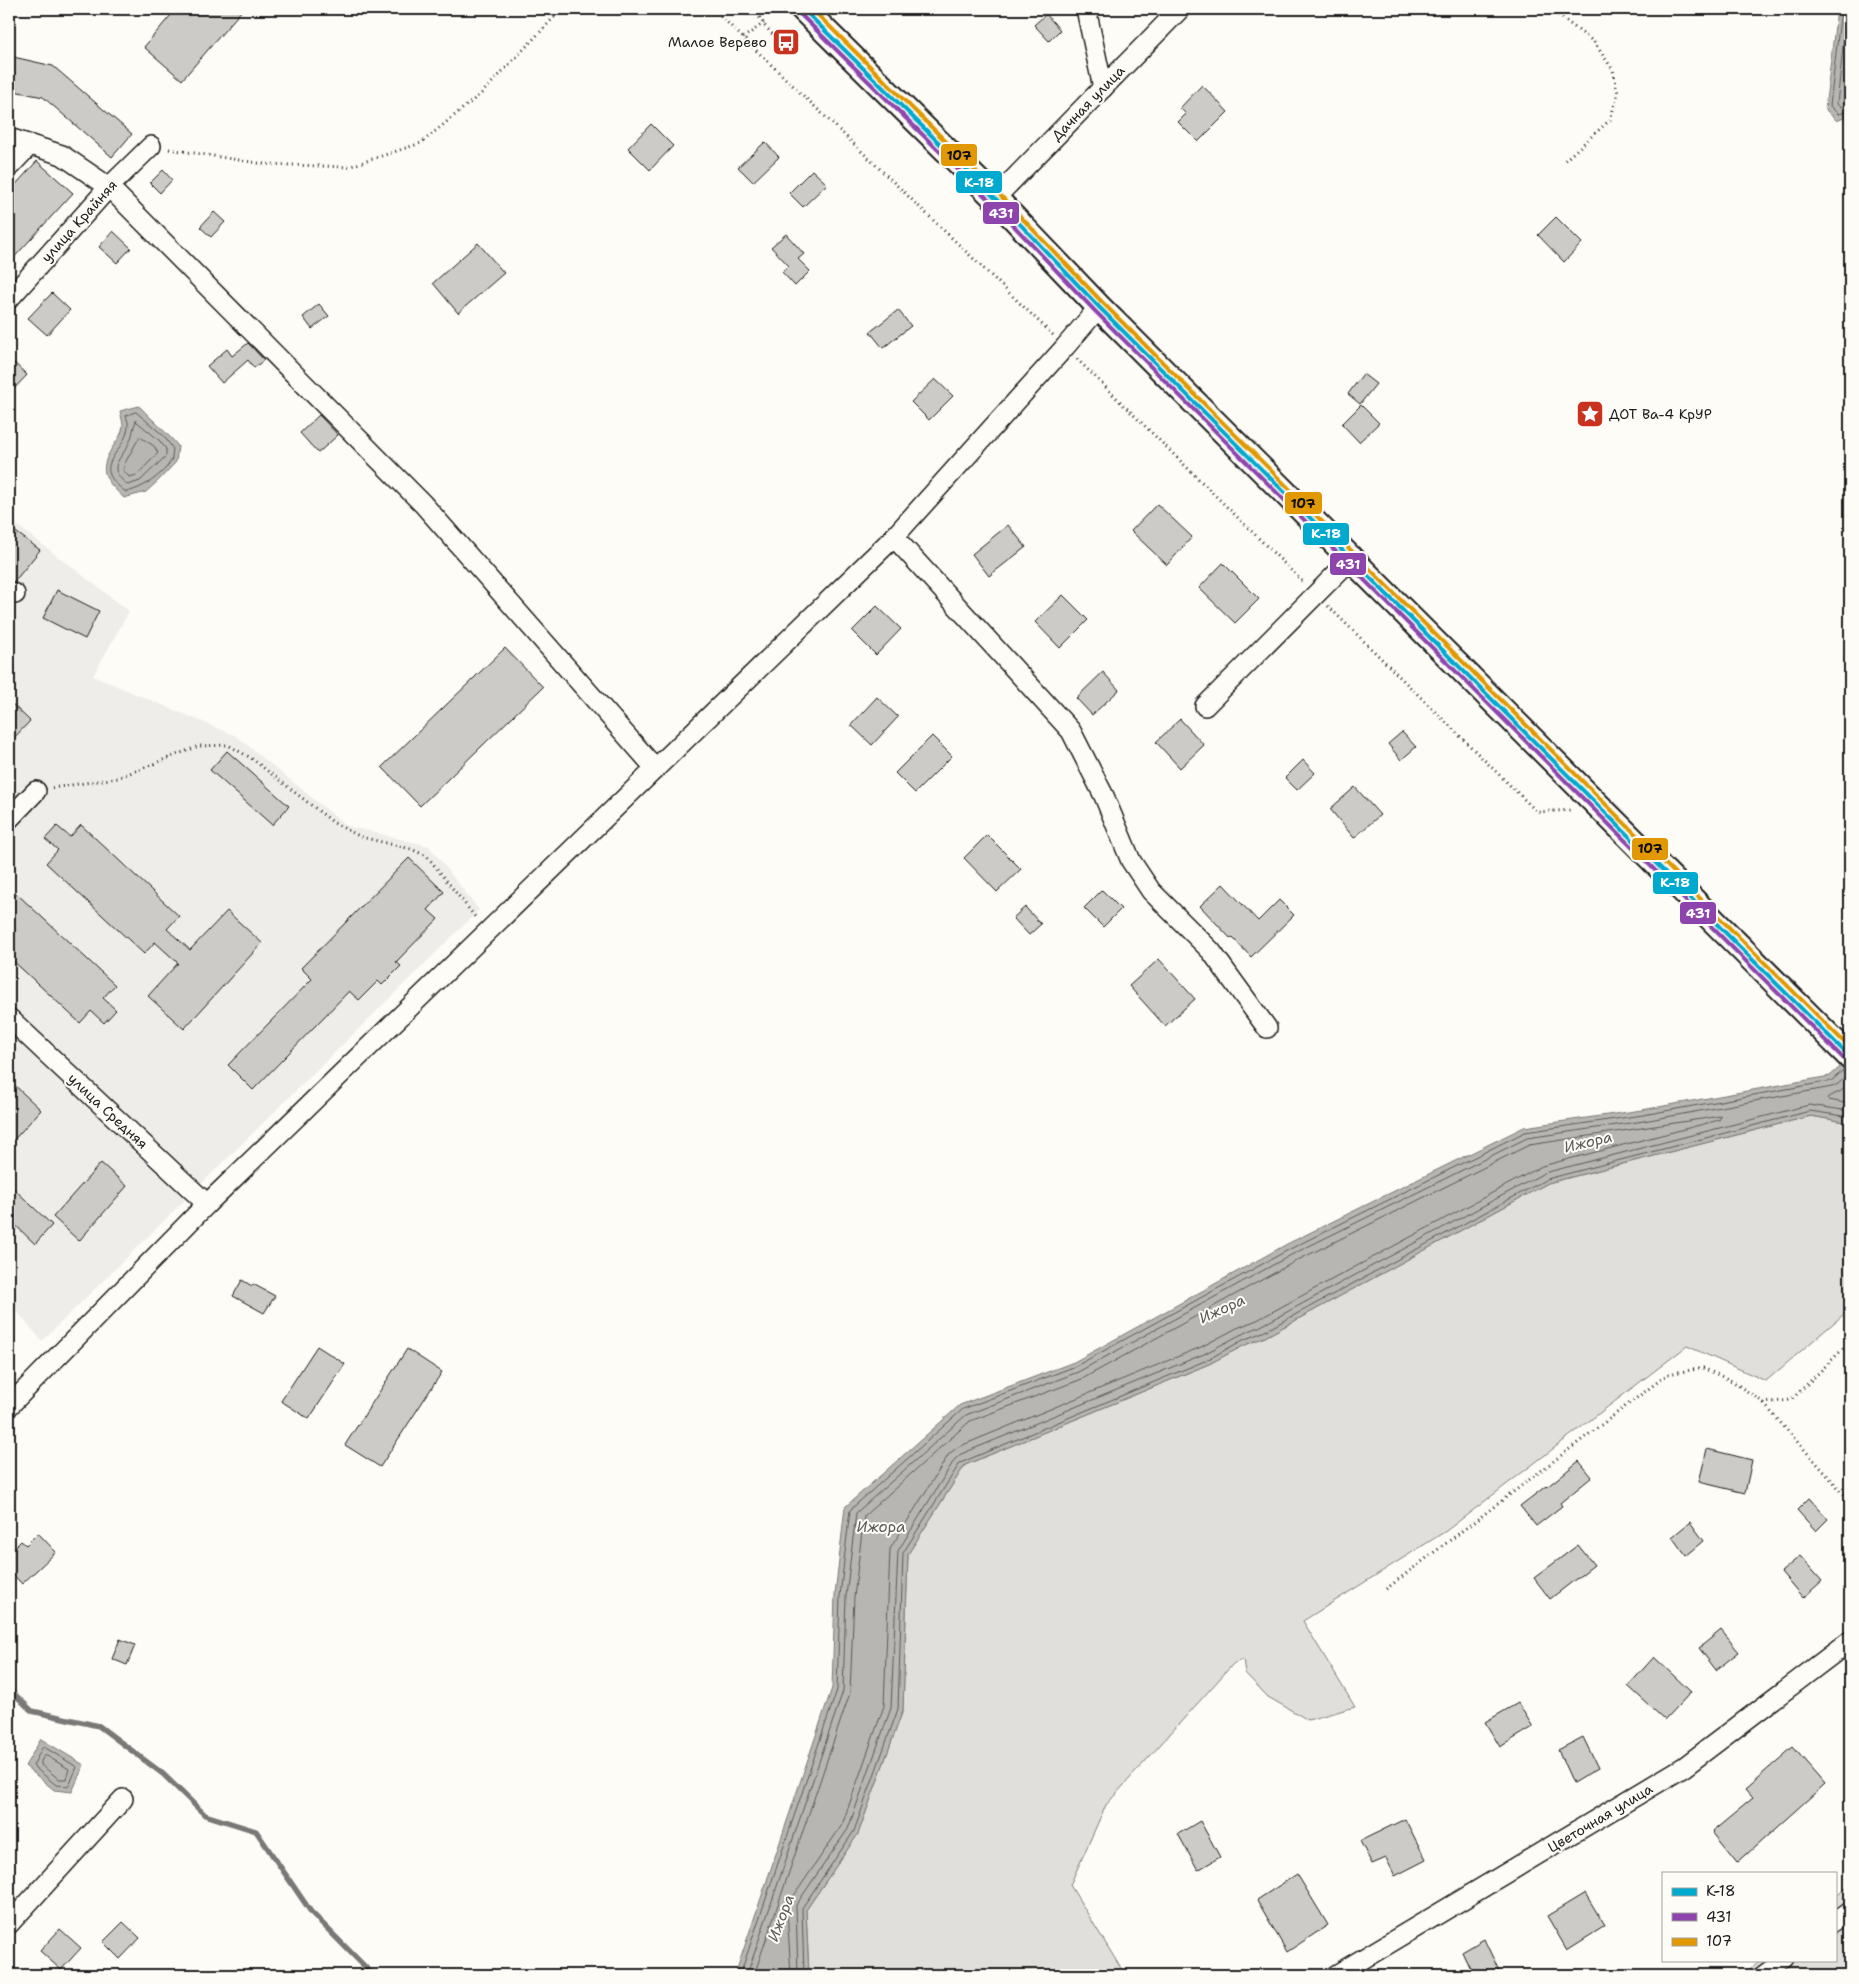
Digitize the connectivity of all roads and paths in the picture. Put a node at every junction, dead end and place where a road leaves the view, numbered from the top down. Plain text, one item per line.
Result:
1 (562, 9) edge
2 (713, 9) edge
3 (754, 9) edge
4 (803, 9) edge
5 (1086, 9) edge
6 (1180, 9) edge
7 (1550, 9) edge
8 (764, 23) junction
9 (743, 38) junction
10 (784, 47) dead end
11 (1103, 88) junction
12 (9, 138) edge
13 (30, 145) junction
14 (151, 146) joint
15 (1564, 161) dead end
16 (9, 167) edge
17 (109, 187) junction
18 (995, 198) junction
19 (9, 299) edge
20 (1099, 307) junction
21 (1065, 347) junction
22 (894, 537) junction
23 (1351, 559) junction
24 (1205, 706) dead end
25 (655, 768) junction
26 (36, 790) joint
27 (9, 819) edge
28 (486, 932) junction
29 (9, 1018) edge
30 (1267, 1028) dead end
31 (1850, 1057) edge
32 (207, 1204) junction
33 (1850, 1342) edge
34 (1764, 1403) junction
35 (9, 1406) edge
36 (1850, 1501) edge
37 (1386, 1589) dead end
38 (1850, 1641) edge
39 (123, 1799) dead end
40 (1850, 1911) edge
41 (1836, 1921) edge
42 (9, 1924) edge
43 (1781, 1962) edge
44 (1336, 1975) edge
45 (1764, 1975) edge

1 - 14 path
2 - 9 path
3 - 8 path
4 - 18 main road
5 - 11 street
6 - 11 street, Дачная улица
7 - 15 path
8 - 9 path
8 - 10 path
9 - 21 path
11 - 18 street, Дачная улица
12 - 13 street
13 - 16 street
13 - 17 street
14 - 17 street, улица Крайняя
17 - 19 street, улица Крайняя
17 - 25 street
18 - 20 main road
20 - 21 street
20 - 23 main road
21 - 22 street
22 - 25 street
22 - 30 street
23 - 24 street
23 - 31 main road
25 - 28 street
26 - 27 street
26 - 28 path
28 - 32 street
29 - 32 street, улица Средняя
32 - 35 street
33 - 34 path
34 - 36 path
34 - 37 path
38 - 44 street, Цветочная улица
39 - 42 street
40 - 41 street
43 - 45 street

